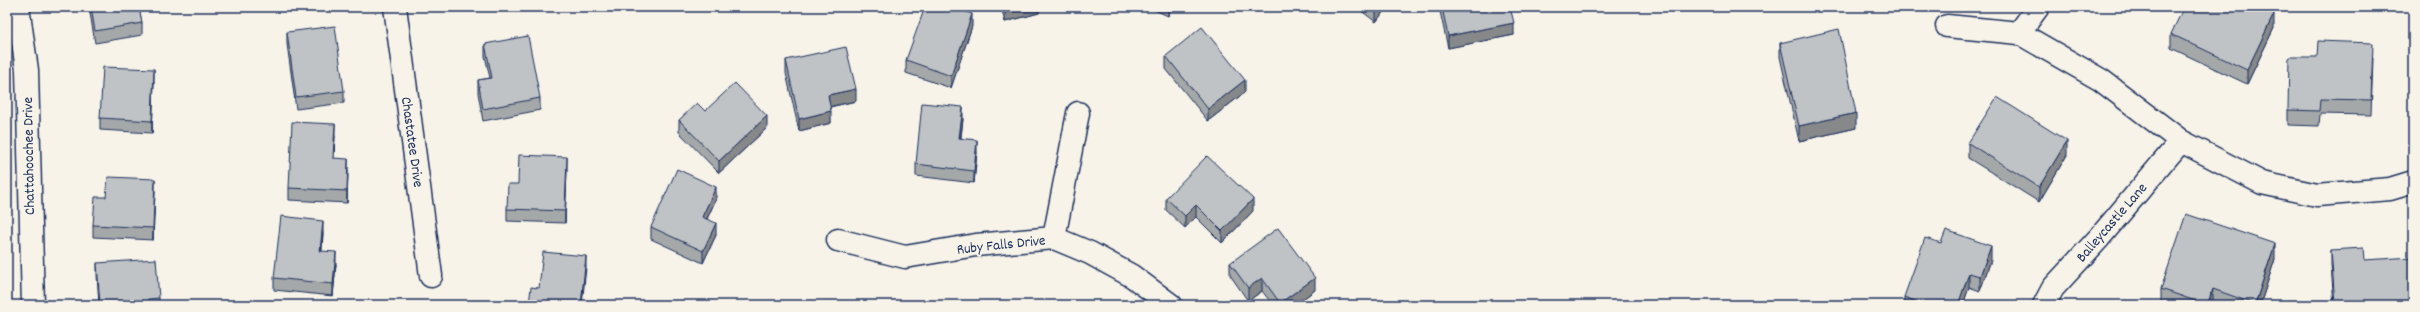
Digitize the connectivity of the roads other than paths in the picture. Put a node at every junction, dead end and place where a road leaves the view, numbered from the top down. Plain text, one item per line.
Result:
1 (18, 7) edge
2 (395, 7) edge
3 (2038, 7) edge
4 (1947, 26) dead end
5 (2019, 33) junction
6 (1078, 113) dead end
7 (2181, 141) junction
8 (2413, 182) edge
9 (1054, 238) junction
10 (838, 240) dead end
11 (431, 276) dead end
12 (33, 305) edge
13 (1172, 305) edge
14 (2044, 305) edge

1 - 12 street, Chattahoochee Drive
2 - 11 street, Chastatee Drive
3 - 5 street
4 - 5 street
5 - 7 street
6 - 9 street
7 - 8 street
7 - 14 street, Balleycastle Lane
9 - 10 street, Ruby Falls Drive
9 - 13 street, Ruby Falls Drive

